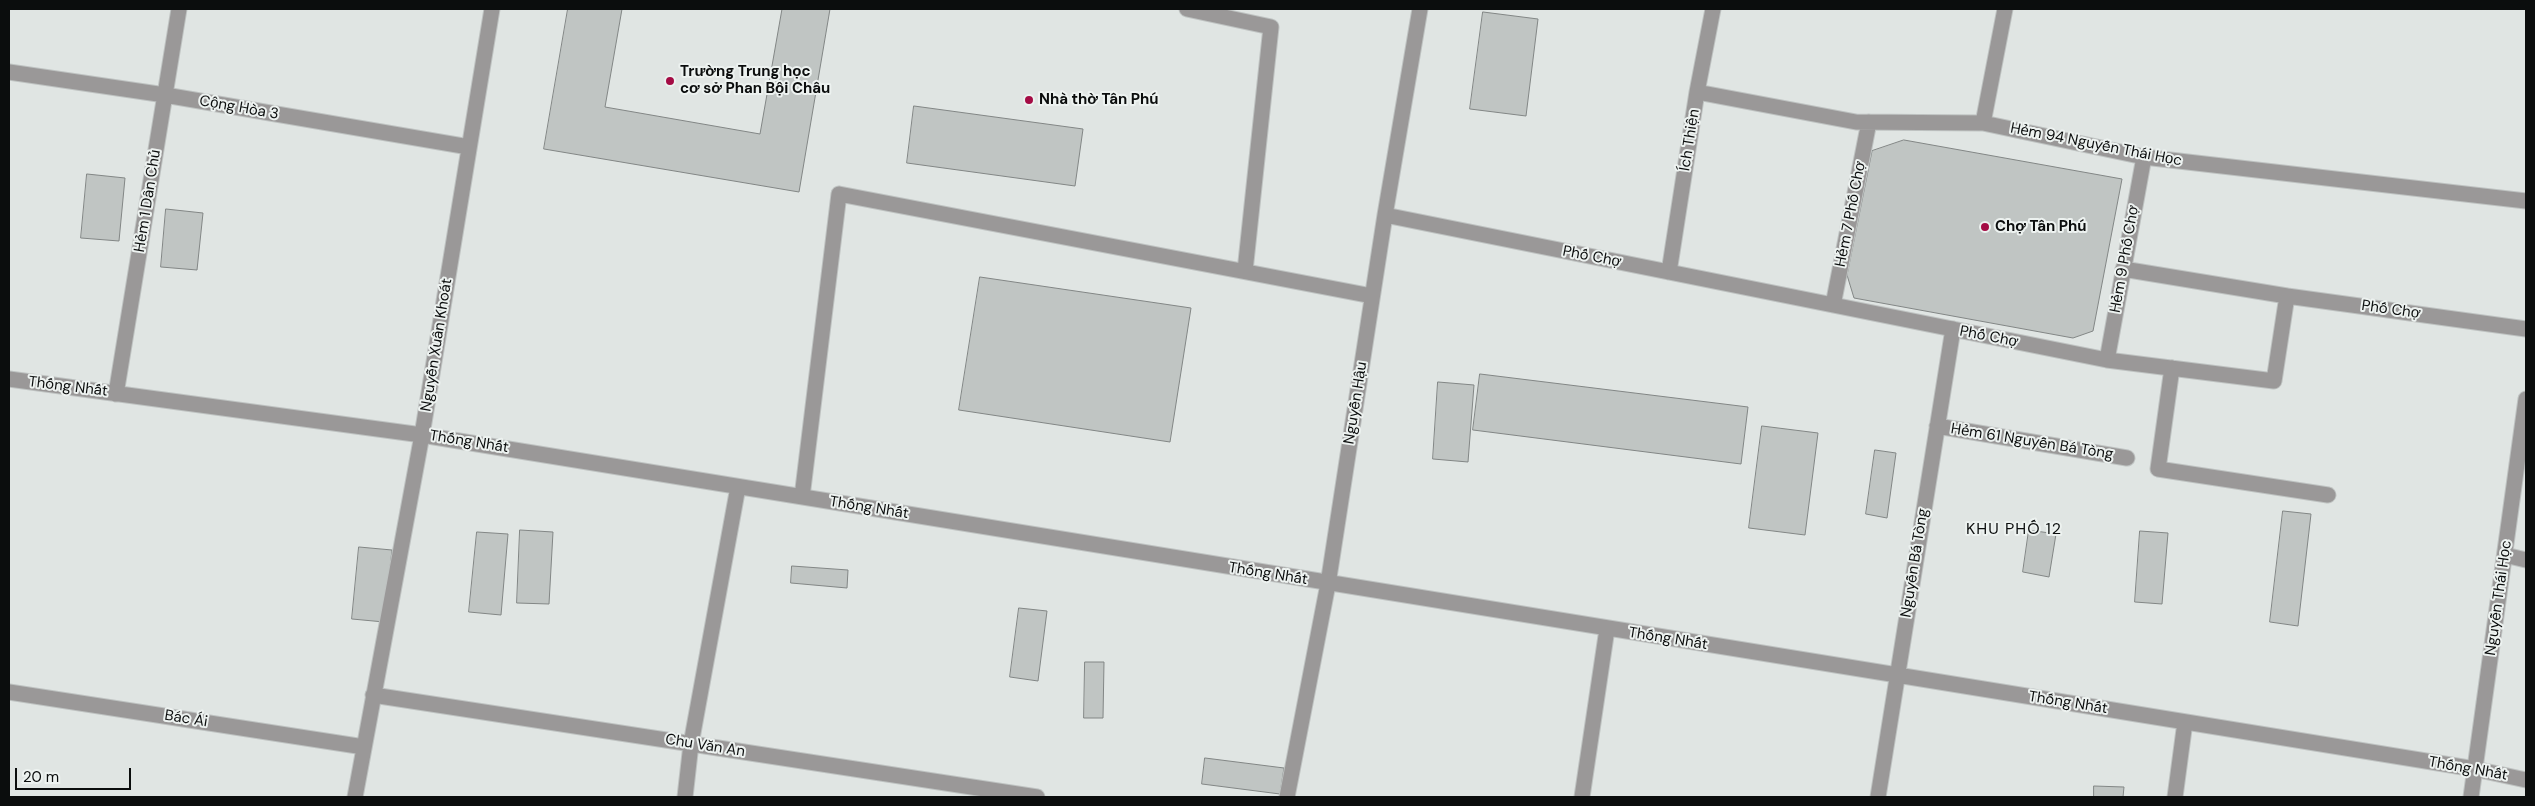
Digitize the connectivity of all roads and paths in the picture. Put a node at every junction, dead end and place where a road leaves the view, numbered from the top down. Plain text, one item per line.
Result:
1 (179, 9) edge
2 (492, 9) edge
3 (1187, 9) edge
4 (1420, 9) edge
5 (1713, 9) edge
6 (2005, 9) edge
7 (9, 72) edge
8 (1697, 92) junction
9 (165, 95) junction
10 (1870, 122) junction
11 (1983, 123) junction
12 (469, 147) junction
13 (2144, 157) junction
14 (2526, 201) edge
15 (1385, 215) junction
16 (2123, 270) junction
17 (1245, 271) junction
18 (1669, 272) junction
19 (1372, 296) junction
20 (2287, 296) junction
21 (1833, 305) junction
22 (1953, 329) junction
23 (2526, 329) edge
24 (2106, 360) junction
25 (2172, 368) junction
26 (9, 380) edge
27 (116, 394) junction
28 (2526, 399) edge
29 (1938, 426) junction
30 (422, 435) junction
31 (2127, 458) dead end
32 (738, 487) junction
33 (2328, 495) dead end
34 (802, 497) junction
35 (2505, 555) junction
36 (2526, 560) edge
37 (1328, 584) junction
38 (1607, 629) junction
39 (1897, 676) junction
40 (9, 692) edge
41 (373, 695) junction
42 (2185, 722) junction
43 (691, 744) junction
44 (364, 747) junction
45 (2475, 769) junction
46 (2526, 780) edge
47 (355, 797) edge
48 (685, 797) edge
49 (1037, 797) edge
50 (1287, 797) edge
51 (1582, 797) edge
52 (1878, 797) edge
53 (2175, 797) edge
54 (2471, 797) edge

1 - 9 street, Hẻm 1 Dân Chủ
2 - 12 street, Nguyễn Xuân Khoát
3 - 17 street
4 - 15 street, Nguyễn Hậu
5 - 8 street, Ích Thiện
6 - 11 street
7 - 9 street, Cộng Hòa 3
8 - 10 street, Hẻm 94 Nguyễn Thái Học
8 - 18 street, Ích Thiện
9 - 12 street, Cộng Hòa 3
9 - 27 street, Hẻm 1 Dân Chủ
10 - 11 street, Hẻm 94 Nguyễn Thái Học
10 - 21 street, Hẻm 7 Phố Chợ
11 - 13 street, Hẻm 94 Nguyễn Thái Học
12 - 30 street, Nguyễn Xuân Khoát
13 - 14 street, Hẻm 94 Nguyễn Thái Học
13 - 16 street, Hẻm 9 Phố Chợ
15 - 18 street, Phố Chợ
15 - 19 street, Nguyễn Hậu
16 - 20 street
16 - 24 street, Hẻm 9 Phố Chợ
17 - 19 street
17 - 34 street
18 - 21 street, Phố Chợ
19 - 37 street, Nguyễn Hậu
20 - 23 street, Phố Chợ
20 - 25 street, Phố Chợ
21 - 22 street, Phố Chợ
22 - 24 street, Phố Chợ
22 - 29 street, Nguyễn Bá Tòng
24 - 25 street, Phố Chợ
25 - 33 street
26 - 27 street, Thống Nhất
27 - 30 street, Thống Nhất
28 - 35 street, Nguyễn Thái Học
29 - 31 street, Hẻm 61 Nguyễn Bá Tòng
29 - 39 street, Nguyễn Bá Tòng
30 - 32 street, Thống Nhất
30 - 41 street, Nguyễn Xuân Khoát
32 - 34 street, Thống Nhất
32 - 43 street
34 - 37 street, Thống Nhất
35 - 36 street
35 - 45 street, Nguyễn Thái Học
37 - 38 street, Thống Nhất
37 - 50 street, Nguyễn Hậu
38 - 39 street, Thống Nhất
38 - 51 street
39 - 42 street, Thống Nhất
39 - 52 street, Nguyễn Bá Tòng
40 - 44 street, Bác Ái
41 - 43 street, Chu Văn An
41 - 44 street, Nguyễn Xuân Khoát
42 - 45 street, Thống Nhất
42 - 53 street
43 - 48 street
43 - 49 street, Chu Văn An
44 - 47 street, Nguyễn Xuân Khoát
45 - 46 street, Thống Nhất
45 - 54 street, Nguyễn Thái Học

